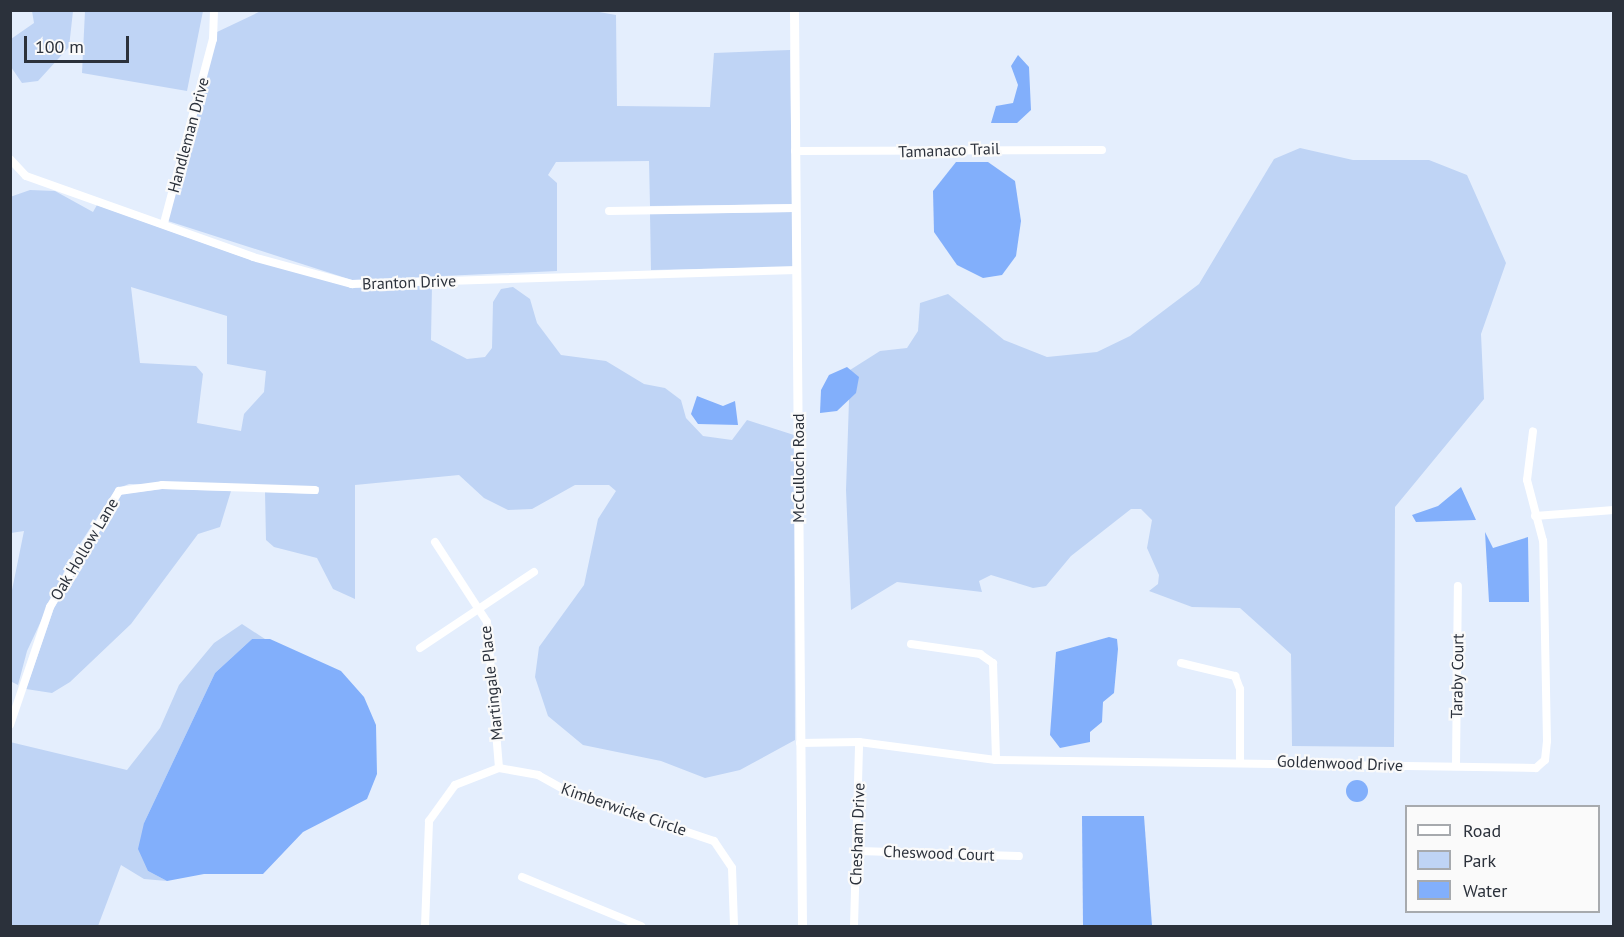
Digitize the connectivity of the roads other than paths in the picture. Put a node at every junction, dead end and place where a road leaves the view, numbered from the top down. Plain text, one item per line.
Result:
1 (214, 10) edge
2 (794, 10) edge
3 (1102, 150) dead end
4 (795, 151) junction
5 (10, 159) edge
6 (796, 208) junction
7 (609, 211) dead end
8 (164, 223) junction
9 (797, 270) junction
10 (1533, 431) dead end
11 (315, 490) dead end
12 (1614, 510) edge
13 (1535, 516) junction
14 (435, 542) dead end
15 (534, 572) dead end
16 (1458, 586) dead end
17 (478, 608) junction
18 (910, 644) dead end
19 (420, 648) dead end
20 (1181, 663) dead end
21 (10, 726) edge
22 (859, 742) junction
23 (800, 743) junction
24 (996, 760) junction
25 (1240, 760) junction
26 (1456, 766) junction
27 (499, 768) junction
28 (859, 851) junction
29 (1019, 856) dead end
30 (522, 877) dead end
31 (425, 927) edge
32 (641, 927) edge
33 (734, 927) edge
34 (802, 927) edge
35 (854, 927) edge

1 - 8 street, Handleman Drive
2 - 4 street, McCulloch Road
3 - 4 street, Tamanaco Trail
4 - 6 street, McCulloch Road
5 - 8 street, Branton Drive
6 - 7 street
6 - 9 street, McCulloch Road
8 - 9 street, Branton Drive
9 - 23 street, McCulloch Road
10 - 13 street, Goldenwood Drive
11 - 21 street, Oak Hollow Lane
12 - 13 street
13 - 26 street, Goldenwood Drive
14 - 17 street, Martingale Place
15 - 17 street
16 - 26 street, Taraby Court
17 - 19 street
17 - 27 street, Martingale Place
18 - 24 street
20 - 25 street
22 - 23 street, Goldenwood Drive
22 - 24 street, Goldenwood Drive
22 - 28 street, Chesham Drive
23 - 34 street, McCulloch Road
24 - 25 street, Goldenwood Drive
25 - 26 street, Goldenwood Drive
27 - 31 street
27 - 33 street, Kimberwicke Circle
28 - 29 street, Cheswood Court
28 - 35 street, Chesham Drive
30 - 32 street

